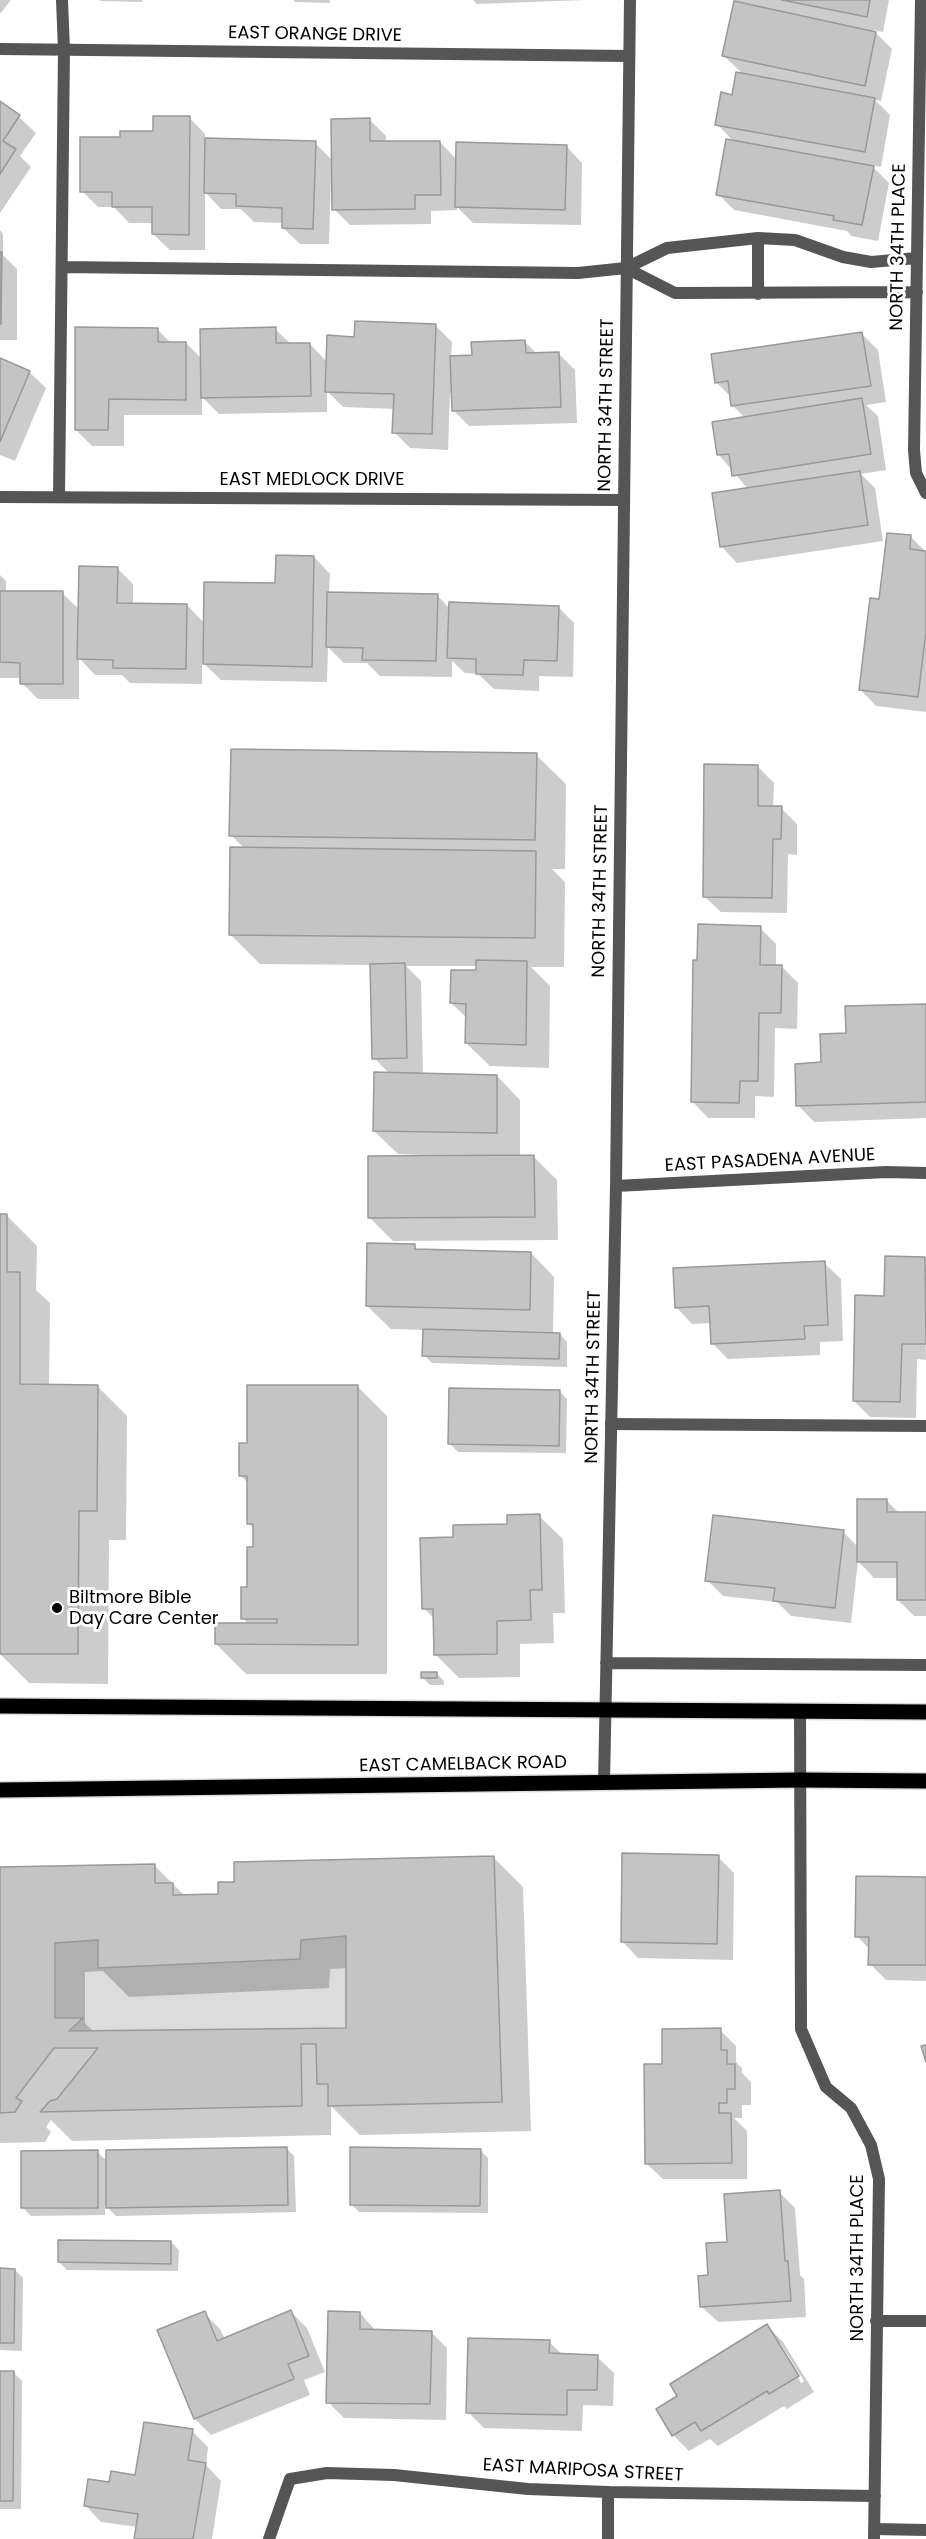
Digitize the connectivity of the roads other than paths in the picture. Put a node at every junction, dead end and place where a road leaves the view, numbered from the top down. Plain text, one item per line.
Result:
1 (62, 0) edge
2 (630, 0) edge
3 (921, 0) edge
4 (0, 50) edge
5 (64, 50) junction
6 (629, 56) junction
7 (758, 238) junction
8 (917, 258) junction
9 (62, 267) junction
10 (626, 268) junction
11 (917, 292) junction
12 (758, 294) junction
13 (926, 493) edge
14 (0, 497) edge
15 (59, 497) junction
16 (624, 500) junction
17 (926, 1173) edge
18 (616, 1186) junction
19 (611, 1424) junction
20 (926, 1426) edge
21 (606, 1663) junction
22 (926, 1665) edge
23 (0, 1706) edge
24 (605, 1711) junction
25 (800, 1711) junction
26 (926, 1712) edge
27 (800, 1780) junction
28 (926, 1781) edge
29 (604, 1783) junction
30 (0, 1790) edge
31 (876, 2320) junction
32 (926, 2320) edge
33 (608, 2493) junction
34 (874, 2496) junction
35 (926, 2529) edge
36 (874, 2534) edge
37 (269, 2539) edge
38 (608, 2539) edge

1 - 5 street
2 - 6 street, NORTH 34TH STREET
3 - 8 street, NORTH 34TH PLACE
4 - 5 street, EAST ORANGE DRIVE
5 - 6 street, EAST ORANGE DRIVE
5 - 9 street
6 - 10 street, NORTH 34TH STREET
7 - 8 street
7 - 10 street
7 - 12 street
8 - 11 street, NORTH 34TH PLACE
9 - 10 street
9 - 15 street
10 - 12 street
10 - 16 street, NORTH 34TH STREET
11 - 12 street
11 - 13 street, NORTH 34TH PLACE
14 - 15 street, EAST MEDLOCK DRIVE
15 - 16 street, EAST MEDLOCK DRIVE
16 - 18 street, NORTH 34TH STREET
17 - 18 street, EAST PASADENA AVENUE
18 - 19 street, NORTH 34TH STREET
19 - 20 street
19 - 21 street, NORTH 34TH STREET
21 - 22 street
21 - 24 street, NORTH 34TH STREET
23 - 24 main road
24 - 25 main road
24 - 29 street, NORTH 34TH STREET
25 - 26 main road
25 - 27 street, NORTH 34TH PLACE
27 - 28 main road, EAST CAMELBACK ROAD
27 - 29 main road, EAST CAMELBACK ROAD
27 - 31 street, NORTH 34TH PLACE
29 - 30 main road, EAST CAMELBACK ROAD
31 - 32 street
31 - 34 street, NORTH 34TH PLACE
33 - 34 street, EAST MARIPOSA STREET
33 - 37 street, EAST MARIPOSA STREET
33 - 38 street
34 - 36 street, NORTH 34TH PLACE
35 - 36 street

